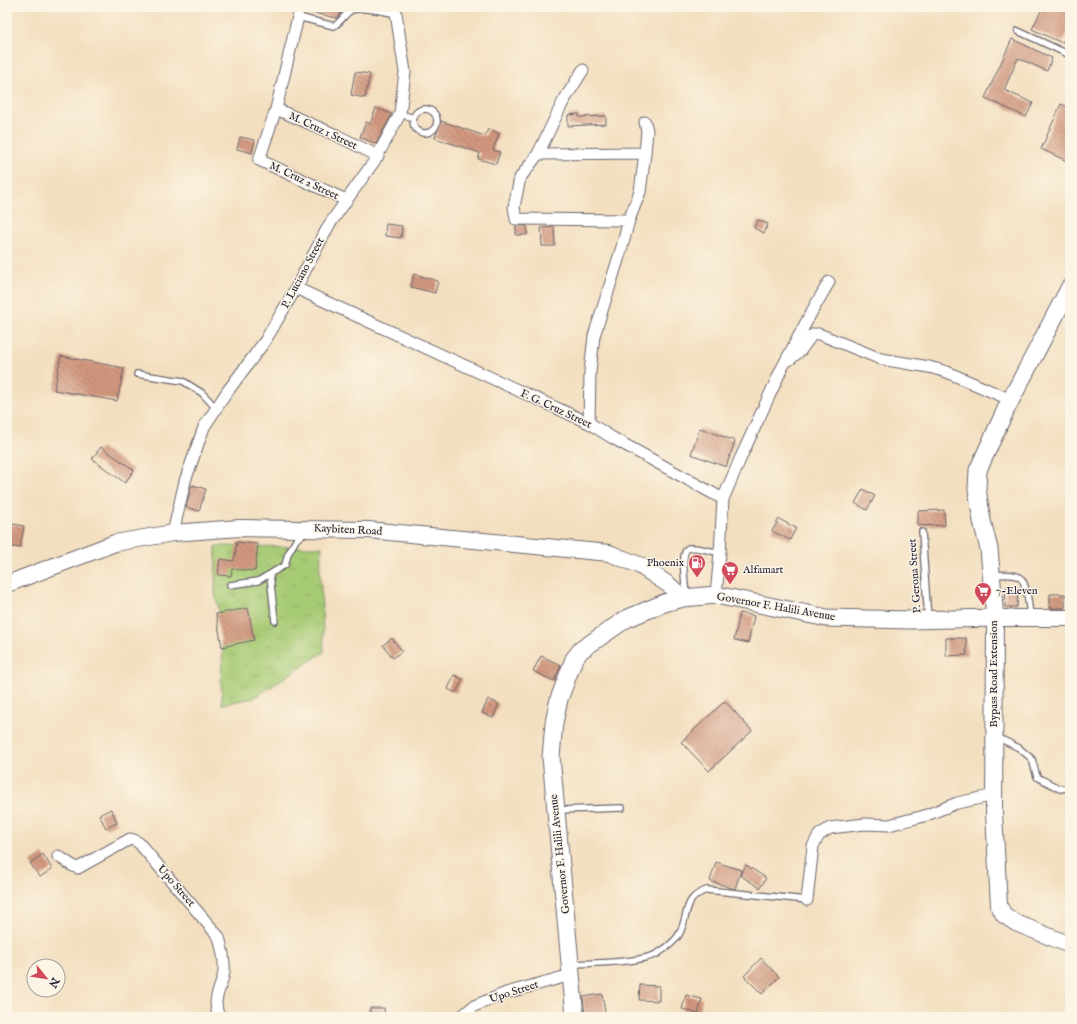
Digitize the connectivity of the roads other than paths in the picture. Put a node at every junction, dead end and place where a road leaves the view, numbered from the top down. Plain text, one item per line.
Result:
1 (395, 11) edge
2 (298, 17) joint
3 (1018, 31) dead end
4 (1070, 55) edge
5 (583, 70) dead end
6 (276, 109) junction
7 (400, 114) junction
8 (414, 118) junction
9 (645, 122) dead end
10 (266, 140) joint
11 (645, 153) junction
12 (538, 154) junction
13 (378, 156) junction
14 (346, 200) junction
15 (629, 220) junction
16 (829, 282) dead end
17 (1070, 287) edge
18 (296, 288) junction
19 (785, 363) junction
20 (137, 374) dead end
21 (1011, 400) junction
22 (216, 408) junction
23 (589, 423) junction
24 (724, 499) junction
25 (307, 529) junction
26 (922, 532) dead end
27 (172, 533) junction
28 (720, 553) junction
29 (270, 575) junction
30 (992, 575) junction
31 (7, 584) edge
32 (230, 585) dead end
33 (716, 595) junction
34 (685, 598) junction
35 (994, 618) junction
36 (1031, 618) junction
37 (1070, 618) edge
38 (928, 619) junction
39 (275, 620) dead end
40 (994, 735) junction
41 (1070, 787) edge
42 (994, 796) junction
43 (622, 808) dead end
44 (556, 810) junction
45 (58, 856) dead end
46 (807, 900) joint
47 (1070, 945) edge
48 (571, 969) junction
49 (219, 1017) edge
50 (460, 1017) edge
51 (575, 1017) edge

1 - 2 lane
1 - 7 street, P. Luciano Street
2 - 6 street
3 - 4 lane
5 - 12 street
6 - 10 street, M. Cruz 1 Street
6 - 13 street, M. Cruz 1 Street
7 - 8 lane
7 - 13 street, P. Luciano Street
8 - 8 lane
9 - 11 street
10 - 14 street, M. Cruz 2 Street
11 - 12 street
11 - 15 street
12 - 15 street
13 - 14 street, P. Luciano Street
14 - 18 street, P. Luciano Street
15 - 23 street
16 - 19 street
17 - 21 main road, Bypass Road Extension
18 - 22 street, P. Luciano Street
18 - 23 street, F. G. Cruz Street
19 - 21 street
19 - 24 street
20 - 22 lane
21 - 30 main road, Bypass Road Extension
22 - 27 street, P. Luciano Street
23 - 24 street, F. G. Cruz Street
24 - 28 street
25 - 27 street, Kaybiten Road
25 - 29 lane
25 - 34 street, Kaybiten Road
26 - 38 lane, P. Gerona Street
27 - 31 street, Kaybiten Road
28 - 33 street
28 - 34 lane
29 - 32 lane
29 - 39 lane
30 - 35 main road, Bypass Road Extension
30 - 36 lane
33 - 34 main road, Governor F. Halili Avenue
33 - 38 main road, Governor F. Halili Avenue
34 - 44 main road, Governor F. Halili Avenue
35 - 36 street, Governor F. Halili Avenue
35 - 38 main road, Governor F. Halili Avenue
35 - 40 street, Bypass Road Extension
36 - 37 street, Governor F. Halili Avenue
40 - 41 lane
40 - 42 street, Bypass Road Extension
42 - 46 street
42 - 47 street, Bypass Road Extension
43 - 44 lane
44 - 48 main road, Governor F. Halili Avenue
45 - 49 street, Upo Street
46 - 48 lane
48 - 50 street, Upo Street
48 - 51 main road, Governor F. Halili Avenue

